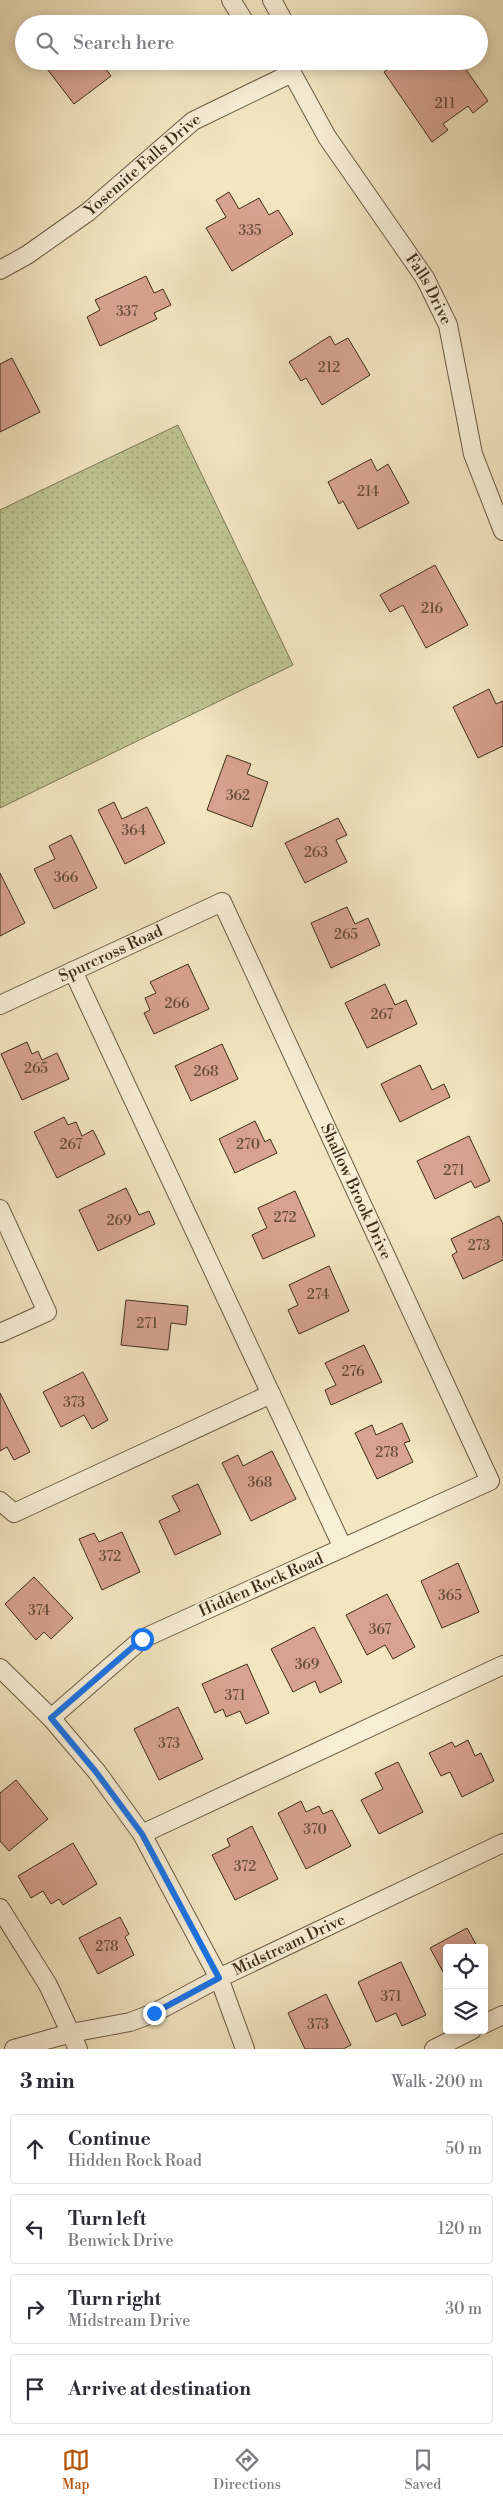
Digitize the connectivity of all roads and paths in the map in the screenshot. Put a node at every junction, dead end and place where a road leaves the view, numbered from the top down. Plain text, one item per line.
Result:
1 (231, 0) edge
2 (272, 0) edge
3 (240, 15) edge
4 (280, 15) edge
5 (280, 70) edge
6 (291, 70) edge
7 (0, 270) edge
8 (503, 531) edge
9 (222, 902) joint
10 (73, 971) junction
11 (0, 1005) edge
12 (0, 1209) edge
13 (0, 1333) edge
14 (270, 1394) junction
15 (490, 1481) joint
16 (0, 1501) edge
17 (343, 1548) junction
18 (503, 1665) edge
19 (0, 1668) edge
20 (51, 1718) junction
21 (142, 1834) junction
22 (503, 1843) edge
23 (0, 1908) edge
24 (219, 1978) junction
25 (503, 2015) edge
26 (488, 2022) edge
27 (464, 2034) edge
28 (74, 2041) edge
29 (14, 2049) edge
30 (244, 2049) edge
31 (434, 2049) edge

1 - 3 street
2 - 4 street
5 - 7 street, Yosemite Falls Drive
6 - 8 street, Falls Drive
9 - 10 street, Spurcross Road
9 - 15 street, Shallow Brook Drive
10 - 11 street, Spurcross Road
10 - 14 street
12 - 13 street
14 - 16 street
14 - 17 street
15 - 17 street, Hidden Rock Road
17 - 20 street, Hidden Rock Road
18 - 21 street
19 - 20 street
20 - 21 street
21 - 24 street
22 - 24 street, Midstream Drive
23 - 28 street
24 - 28 street, Midstream Drive
24 - 30 street
25 - 26 street
27 - 31 street
28 - 29 street, Midstream Drive

